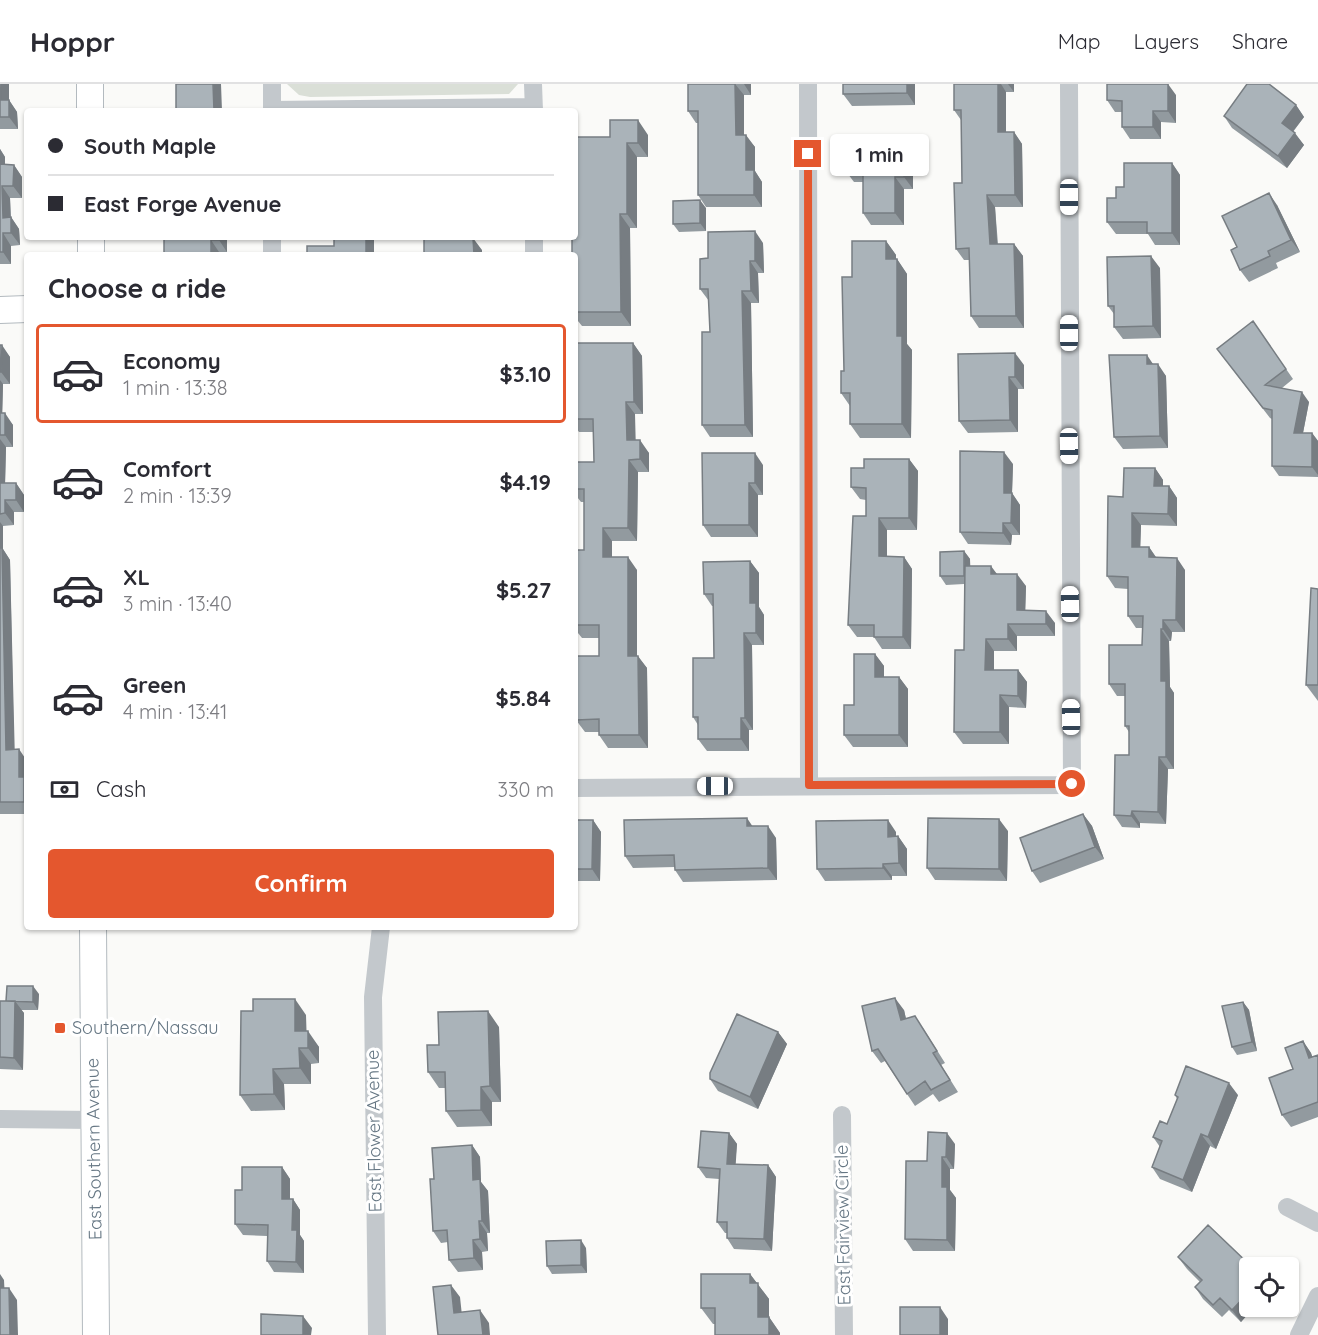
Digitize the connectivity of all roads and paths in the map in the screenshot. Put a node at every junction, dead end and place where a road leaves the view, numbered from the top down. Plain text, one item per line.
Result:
1 (90, 84) edge
2 (272, 84) edge
3 (533, 84) edge
4 (808, 84) edge
5 (1069, 84) edge
6 (90, 108) edge
7 (272, 108) edge
8 (534, 108) edge
9 (24, 309) edge
10 (0, 310) edge
11 (809, 785) junction
12 (578, 788) edge
13 (93, 930) edge
14 (381, 930) edge
15 (842, 1115) dead end
16 (0, 1119) edge
17 (94, 1120) junction
18 (1287, 1207) dead end
19 (1318, 1223) edge
20 (1318, 1296) edge
21 (96, 1335) edge
22 (376, 1335) edge
23 (844, 1335) edge
24 (1299, 1335) edge

1 - 6 main road
2 - 7 street
3 - 8 street
4 - 11 street
5 - 11 street
9 - 10 main road
11 - 12 street
13 - 17 main road, East Southern Avenue
14 - 22 street, East Flower Avenue
15 - 23 street, East Fairview Circle
16 - 17 street
17 - 21 main road, East Southern Avenue
18 - 19 street
20 - 24 street

